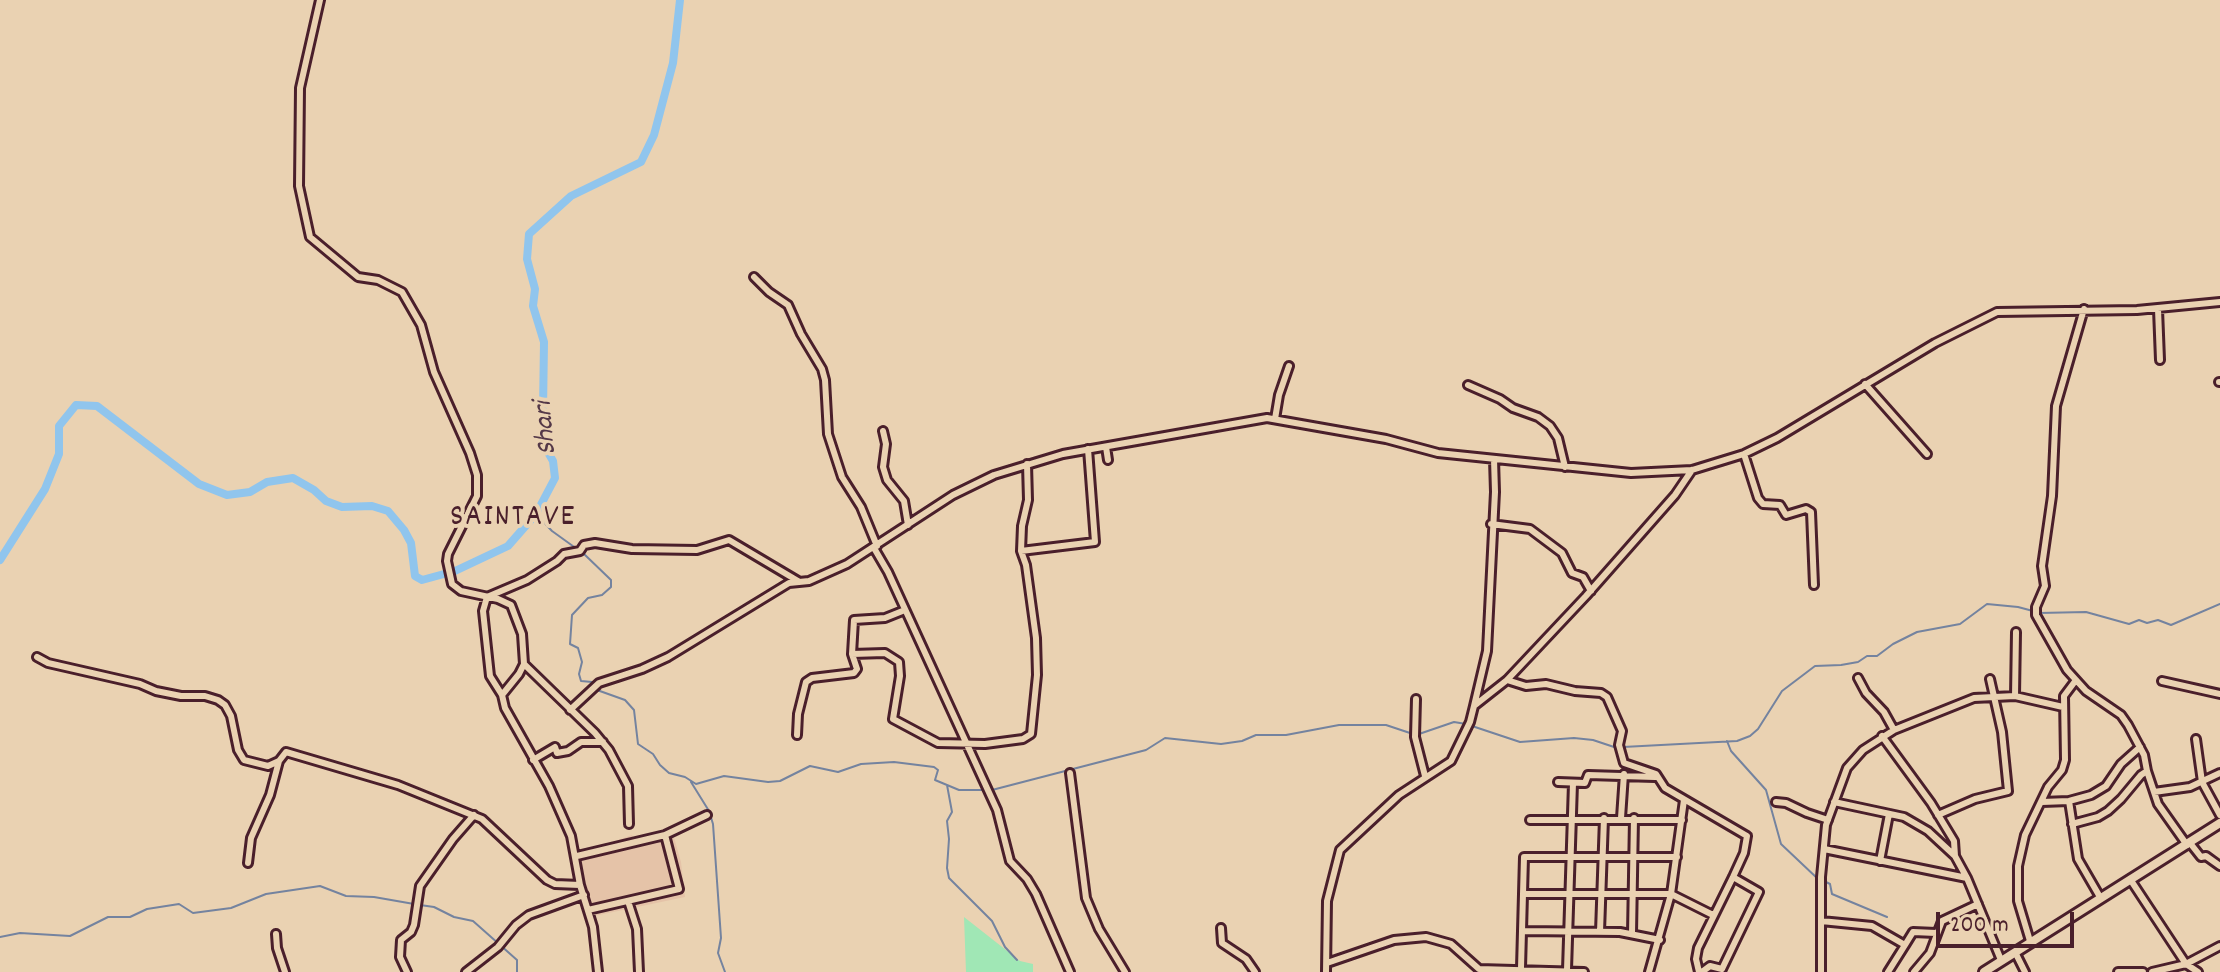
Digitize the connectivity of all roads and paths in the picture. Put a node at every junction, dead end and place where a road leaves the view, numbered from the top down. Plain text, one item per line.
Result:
1 (320, 0) edge
2 (754, 277) dead end
3 (2220, 302) edge
4 (2084, 309) junction
5 (2158, 309) junction
6 (2160, 360) dead end
7 (1289, 366) dead end
8 (1865, 384) junction
9 (1468, 385) dead end
10 (1275, 419) junction
11 (883, 431) dead end
12 (1106, 447) junction
13 (1088, 449) junction
14 (1744, 454) junction
15 (1927, 454) dead end
16 (1494, 459) junction
17 (1108, 460) dead end
18 (1027, 464) junction
19 (1565, 467) junction
20 (1692, 470) junction
21 (1491, 524) junction
22 (908, 525) junction
23 (875, 547) junction
24 (1021, 551) junction
25 (798, 581) junction
26 (1814, 585) dead end
27 (1591, 591) junction
28 (487, 597) junction
29 (1580, 603) junction
30 (1590, 608) dead end
31 (905, 610) junction
32 (2016, 632) dead end
33 (852, 654) junction
34 (37, 657) dead end
35 (524, 664) junction
36 (1858, 678) dead end
37 (1990, 679) dead end
38 (1507, 680) junction
39 (2076, 680) junction
40 (2162, 681) dead end
41 (2220, 694) edge
42 (502, 695) junction
43 (1995, 696) junction
44 (2015, 696) junction
45 (1416, 699) dead end
46 (1474, 706) junction
47 (2063, 707) junction
48 (570, 710) junction
49 (1894, 730) junction
50 (797, 735) dead end
51 (1882, 736) junction
52 (2196, 739) dead end
53 (603, 742) junction
54 (964, 743) junction
55 (2140, 747) junction
56 (533, 760) junction
57 (279, 761) junction
58 (1624, 763) junction
59 (2147, 771) junction
60 (1070, 773) dead end
61 (2220, 773) edge
62 (1624, 774) junction
63 (1425, 776) junction
64 (1659, 777) junction
65 (1558, 782) dead end
66 (2202, 782) junction
67 (1573, 783) junction
68 (2154, 792) junction
69 (1684, 800) junction
70 (2069, 801) junction
71 (1776, 802) dead end
72 (1834, 802) junction
73 (2042, 802) junction
74 (1889, 814) junction
75 (474, 815) junction
76 (707, 815) dead end
77 (1938, 815) junction
78 (2220, 815) edge
79 (1604, 818) junction
80 (1621, 818) junction
81 (1634, 818) junction
82 (1572, 819) junction
83 (1530, 820) dead end
84 (1682, 820) junction
85 (1828, 820) junction
86 (2220, 823) edge
87 (629, 824) dead end
88 (2072, 824) junction
89 (665, 835) junction
90 (2188, 844) junction
91 (1824, 849) junction
92 (577, 856) junction
93 (1955, 856) junction
94 (1570, 857) junction
95 (1603, 857) junction
96 (1634, 857) junction
97 (1677, 857) junction
98 (1880, 861) junction
99 (248, 863) dead end
100 (2220, 866) edge
101 (1733, 877) junction
102 (1967, 878) junction
103 (2130, 879) junction
104 (580, 885) junction
105 (1523, 894) junction
106 (1569, 894) junction
107 (1601, 894) junction
108 (1633, 894) junction
109 (1671, 894) junction
110 (584, 895) junction
111 (2100, 897) junction
112 (628, 901) junction
113 (1978, 904) junction
114 (588, 910) junction
115 (1713, 915) junction
116 (1821, 921) junction
117 (1221, 928) dead end
118 (1522, 931) junction
119 (1568, 932) junction
120 (1600, 932) junction
121 (1936, 933) junction
122 (276, 934) dead end
123 (1632, 934) junction
124 (1660, 940) junction
125 (2030, 941) junction
126 (1905, 945) junction
127 (2220, 946) edge
128 (2015, 952) junction
129 (2001, 960) junction
130 (1327, 963) junction
131 (2186, 964) junction
132 (1521, 968) junction
133 (1567, 970) junction
134 (1484, 971) edge
135 (1499, 971) edge
136 (285, 972) edge
137 (407, 972) edge
138 (466, 972) edge
139 (598, 972) edge
140 (639, 972) edge
141 (1070, 972) edge
142 (1125, 972) edge
143 (1255, 972) edge
144 (1326, 972) edge
145 (1584, 972) edge
146 (1649, 972) edge
147 (1700, 972) edge
148 (1821, 972) edge
149 (1888, 972) edge
150 (1914, 972) edge
151 (1984, 972) edge
152 (2025, 972) edge
153 (2118, 972) edge
154 (2142, 972) edge
155 (2152, 972) edge
156 (2198, 972) edge

1 - 28 street
2 - 23 street
3 - 5 street
4 - 5 street
4 - 8 street
4 - 39 street
5 - 6 street
7 - 10 street
8 - 14 street
8 - 15 street
9 - 19 street
10 - 12 street
10 - 16 street
11 - 22 street
12 - 13 street
12 - 17 street
13 - 18 street
13 - 24 street
14 - 20 street
14 - 26 street
16 - 19 street
16 - 21 street
18 - 22 street
18 - 24 street
19 - 20 street
20 - 27 street
21 - 27 street
21 - 46 street
22 - 23 street
23 - 25 street
23 - 31 street
24 - 54 street
25 - 28 street
25 - 48 street
27 - 29 street
28 - 35 street
28 - 42 street
29 - 30 street
29 - 38 street
31 - 33 street
31 - 54 street
32 - 44 street
33 - 50 street
33 - 54 street
34 - 57 street
35 - 42 street
35 - 48 street
36 - 49 street
37 - 43 street
38 - 46 street
38 - 58 street
39 - 47 street
39 - 55 street
40 - 41 street
42 - 56 street
43 - 44 street
43 - 49 street
43 - 77 street
44 - 47 street
45 - 63 street
46 - 63 street
47 - 73 street
48 - 53 street
49 - 51 street
51 - 72 street
51 - 77 street
52 - 66 street
53 - 56 street
53 - 87 street
54 - 141 street
55 - 59 street
55 - 70 street
56 - 92 street
57 - 75 street
57 - 99 street
58 - 62 street
58 - 64 street
59 - 68 street
59 - 88 street
60 - 142 street
61 - 66 street
62 - 64 street
62 - 67 street
62 - 80 street
63 - 130 street
64 - 69 street
65 - 67 street
66 - 68 street
66 - 78 street
67 - 82 street
68 - 90 street
69 - 84 street
69 - 101 street
70 - 73 street
70 - 88 street
71 - 85 street
72 - 74 street
72 - 85 street
73 - 125 street
74 - 93 street
74 - 98 street
75 - 104 street
75 - 137 street
76 - 89 street
77 - 93 street
79 - 80 street
79 - 82 street
79 - 95 street
80 - 81 street
81 - 84 street
81 - 96 street
82 - 83 street
82 - 94 street
84 - 97 street
85 - 91 street
86 - 90 main road
88 - 111 street
89 - 92 street
89 - 112 street
90 - 100 street
90 - 103 main road
91 - 98 street
91 - 116 street
92 - 104 street
93 - 102 street
94 - 95 street
94 - 105 street
94 - 106 street
95 - 96 street
95 - 107 street
96 - 97 street
96 - 108 street
97 - 109 street
98 - 102 street
101 - 115 street
101 - 147 street
102 - 113 street
103 - 111 main road
103 - 131 street
104 - 110 street
105 - 106 street
105 - 118 street
106 - 107 street
106 - 119 street
107 - 108 street
107 - 120 street
108 - 109 street
108 - 123 street
109 - 115 street
109 - 124 street
110 - 114 street
110 - 138 street
111 - 125 main road
112 - 114 street
112 - 140 street
113 - 121 street
113 - 129 street
114 - 139 street
115 - 147 street
116 - 126 street
116 - 148 street
117 - 143 street
118 - 119 street
118 - 132 street
119 - 120 street
119 - 133 street
120 - 123 street
121 - 126 street
121 - 150 street
122 - 136 street
123 - 124 street
124 - 146 street
125 - 128 main road
126 - 149 street
127 - 131 street
128 - 129 main road
128 - 152 street
129 - 151 main road
130 - 134 street
130 - 144 street
131 - 155 street
131 - 156 street
132 - 133 street
132 - 135 street
133 - 145 street
134 - 135 street
153 - 154 street

